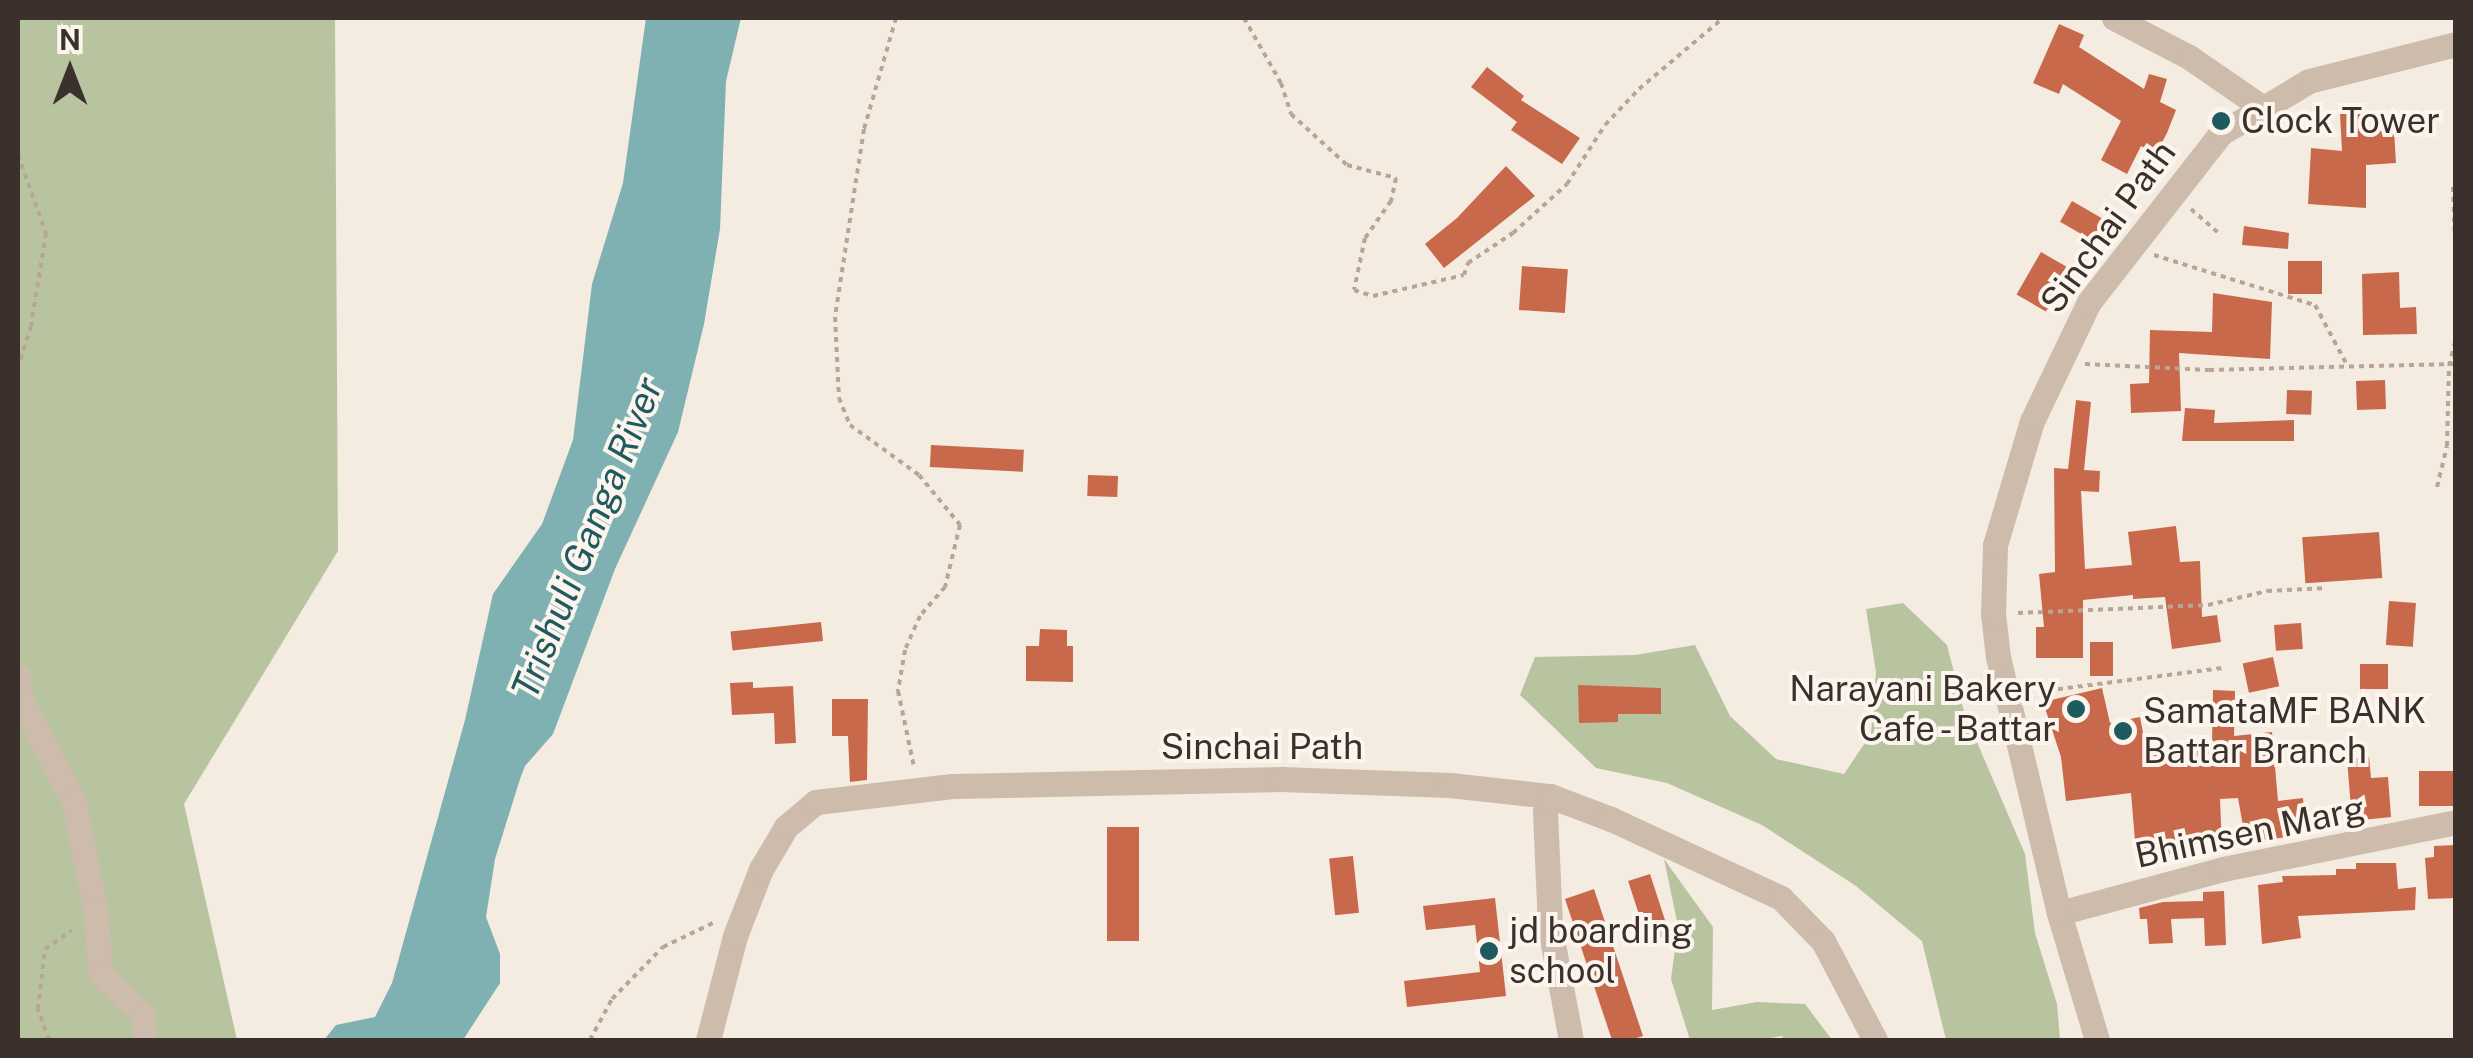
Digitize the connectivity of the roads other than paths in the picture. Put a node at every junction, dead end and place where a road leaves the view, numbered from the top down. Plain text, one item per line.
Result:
1 (2114, 18) edge
2 (2456, 44) edge
3 (2260, 106) junction
4 (18, 676) edge
5 (1550, 796) junction
6 (2456, 822) edge
7 (2059, 914) junction
8 (144, 1040) edge
9 (708, 1040) edge
10 (1571, 1040) edge
11 (1875, 1040) edge
12 (2098, 1040) edge

1 - 3 street
2 - 3 street, Sinchai Path
3 - 7 street, Sinchai Path
4 - 8 street
5 - 9 street, Sinchai Path
5 - 10 street
5 - 11 street, Sinchai Path
6 - 7 street, Bhimsen Marg
7 - 12 street, Sinchai Path

